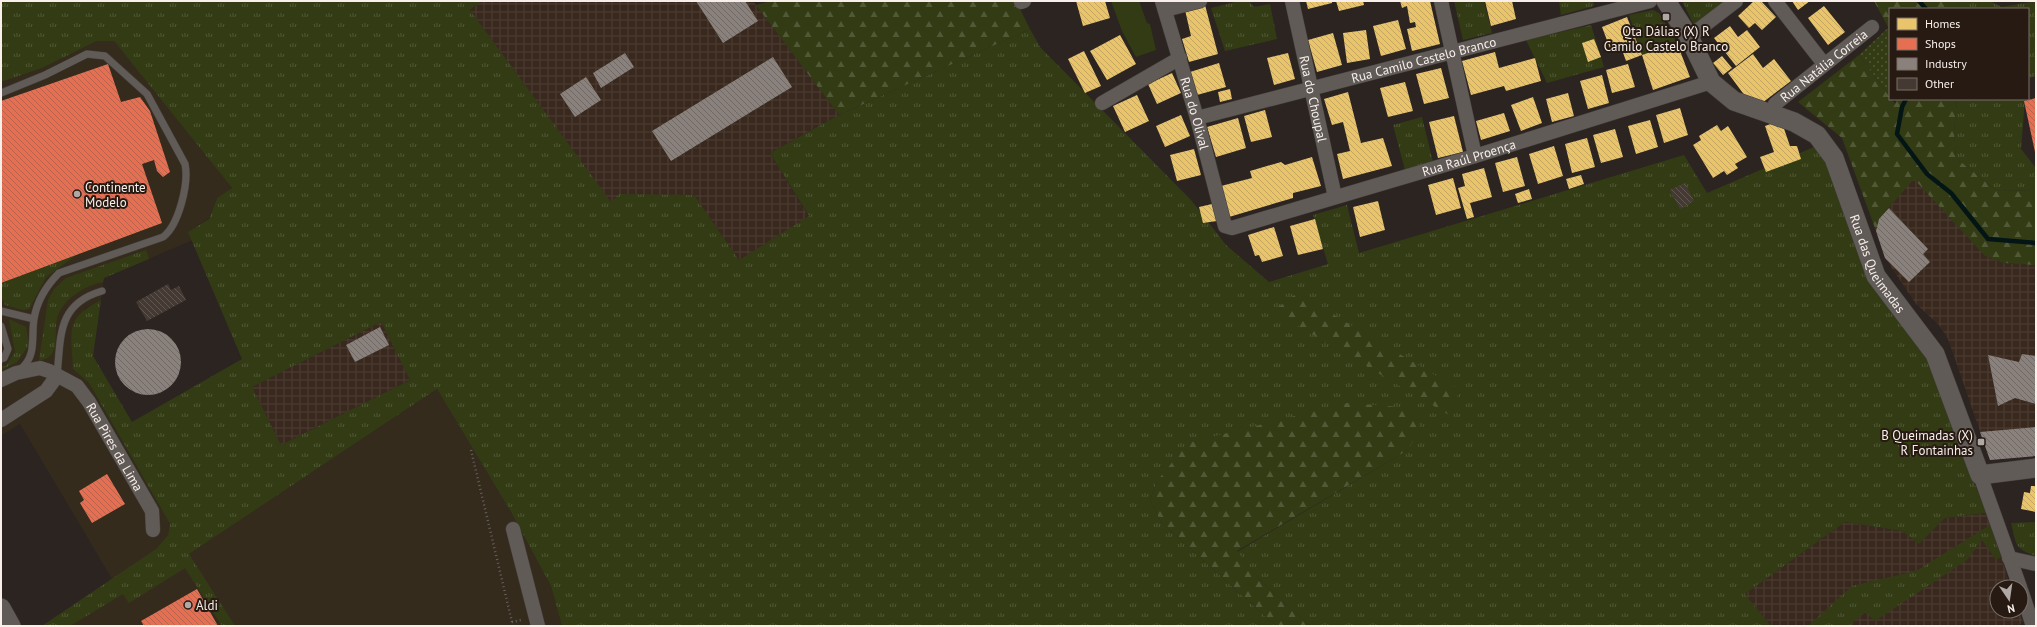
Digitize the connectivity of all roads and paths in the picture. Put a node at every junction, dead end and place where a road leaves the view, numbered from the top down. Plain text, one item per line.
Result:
1 (1200, 1) edge
2 (1292, 1) edge
3 (1441, 1) edge
4 (1650, 1) edge
5 (1666, 1) edge
6 (1736, 1) edge
7 (1775, 1) edge
8 (1164, 5) edge
9 (1872, 27) dead end
10 (1689, 38) junction
11 (1452, 53) junction
12 (1180, 58) junction
13 (1824, 64) junction
14 (1711, 82) junction
15 (1310, 89) junction
16 (1, 93) edge
17 (1102, 103) dead end
18 (1775, 104) dead end
19 (1197, 118) junction
20 (1475, 156) junction
21 (1335, 197) junction
22 (1225, 226) joint
23 (102, 291) dead end
24 (1, 311) edge
25 (34, 320) junction
26 (1, 326) edge
27 (1, 359) edge
28 (16, 373) junction
29 (57, 376) junction
30 (1, 380) edge
31 (1, 420) edge
32 (471, 450) dead end
33 (2036, 468) edge
34 (1980, 475) junction
35 (513, 529) dead end
36 (153, 530) dead end
37 (2009, 558) junction
38 (2036, 564) edge
39 (2017, 579) edge
40 (1, 608) edge
41 (2032, 610) edge
42 (512, 622) dead end
43 (11, 626) edge
44 (538, 626) edge
45 (2033, 626) edge

1 - 8 street
2 - 15 street, Rua do Choupal
3 - 11 street
4 - 11 street, Rua Camilo Castelo Branco
5 - 10 street, Rua das Queimadas
6 - 10 street
7 - 13 street
8 - 12 street, Rua do Olival
9 - 13 street, Rua Natália Correia
10 - 14 street, Rua das Queimadas
11 - 15 street, Rua Camilo Castelo Branco
11 - 20 street
12 - 17 street
12 - 19 street, Rua do Olival
13 - 18 street, Rua Natália Correia
14 - 20 street, Rua Raúl Proença
14 - 34 street, Rua das Queimadas
15 - 19 street, Rua Camilo Castelo Branco
15 - 21 street, Rua do Choupal
16 - 25 lane
19 - 22 street, Rua do Olival
20 - 21 street, Rua Raúl Proença
21 - 22 street, Rua Raúl Proença
23 - 29 lane
24 - 25 lane
25 - 28 lane
26 - 27 lane
28 - 29 street, Rua Pires da Lima
28 - 30 street, Rua Pires da Lima
29 - 31 street
29 - 36 street, Rua Pires da Lima
32 - 42 path
33 - 34 street
34 - 37 street, Rua das Queimadas
35 - 44 street
37 - 38 street
37 - 39 street, Rua das Queimadas
40 - 43 street
41 - 45 street

